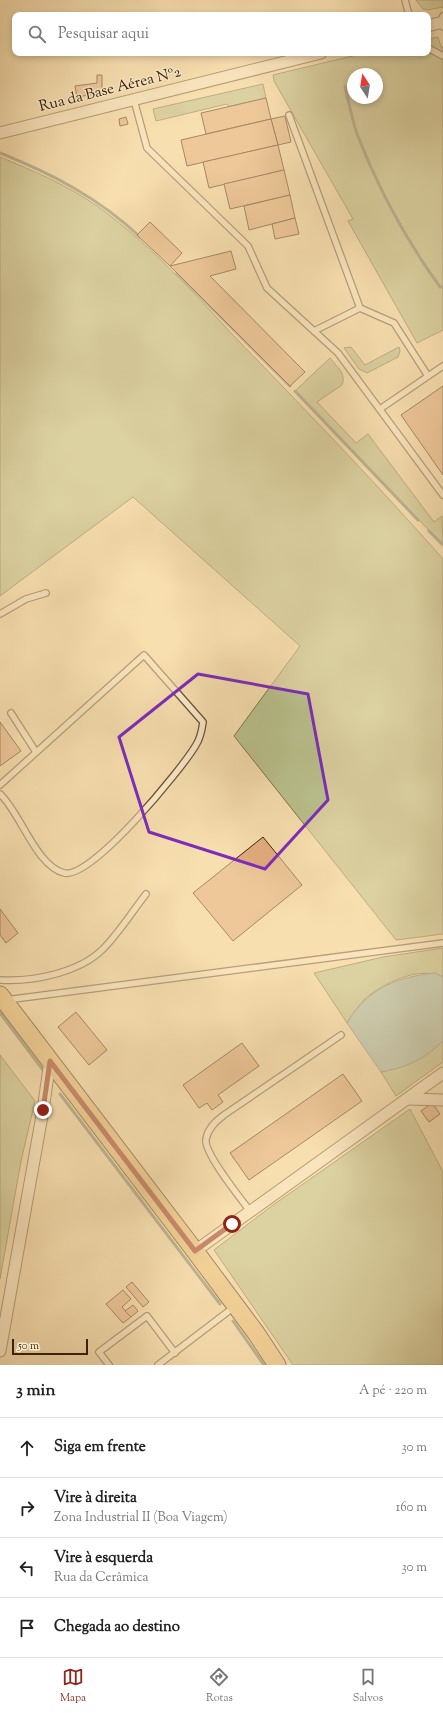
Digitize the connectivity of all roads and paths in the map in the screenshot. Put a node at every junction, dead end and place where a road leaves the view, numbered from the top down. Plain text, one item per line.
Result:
1 (405, 0) edge
2 (408, 12) edge
3 (431, 50) edge
4 (309, 56) edge
5 (443, 56) edge
6 (134, 100) junction
7 (289, 115) dead end
8 (0, 133) edge
9 (360, 308) junction
10 (314, 331) junction
11 (443, 366) edge
12 (428, 376) junction
13 (380, 409) junction
14 (443, 495) edge
15 (46, 593) dead end
16 (0, 614) edge
17 (11, 712) dead end
18 (36, 752) junction
19 (0, 785) edge
20 (0, 794) edge
21 (146, 894) dead end
22 (443, 942) edge
23 (0, 980) edge
24 (2, 998) edge
25 (341, 1035) dead end
26 (50, 1061) junction
27 (443, 1073) edge
28 (407, 1099) junction
29 (443, 1100) edge
30 (250, 1211) junction
31 (195, 1251) junction
32 (236, 1306) junction
33 (0, 1347) edge
34 (175, 1353) junction
35 (109, 1365) edge
36 (158, 1365) edge
37 (277, 1365) edge

1 - 2 lane
3 - 5 lane
4 - 6 street, Rua da Base Aérea Nº2
6 - 8 street, Rua da Base Aérea Nº2
6 - 10 lane
7 - 9 lane
9 - 10 lane
9 - 12 lane
10 - 13 lane
11 - 12 lane
12 - 13 lane
13 - 14 lane
15 - 16 lane
17 - 18 lane
18 - 19 lane
18 - 20 lane
21 - 23 lane
22 - 24 lane
24 - 26 main road
25 - 30 lane
26 - 31 main road
26 - 33 street
27 - 28 street
28 - 29 street
28 - 30 street
30 - 31 street
31 - 32 main road
32 - 34 lane
32 - 37 main road
34 - 35 lane
34 - 36 lane

